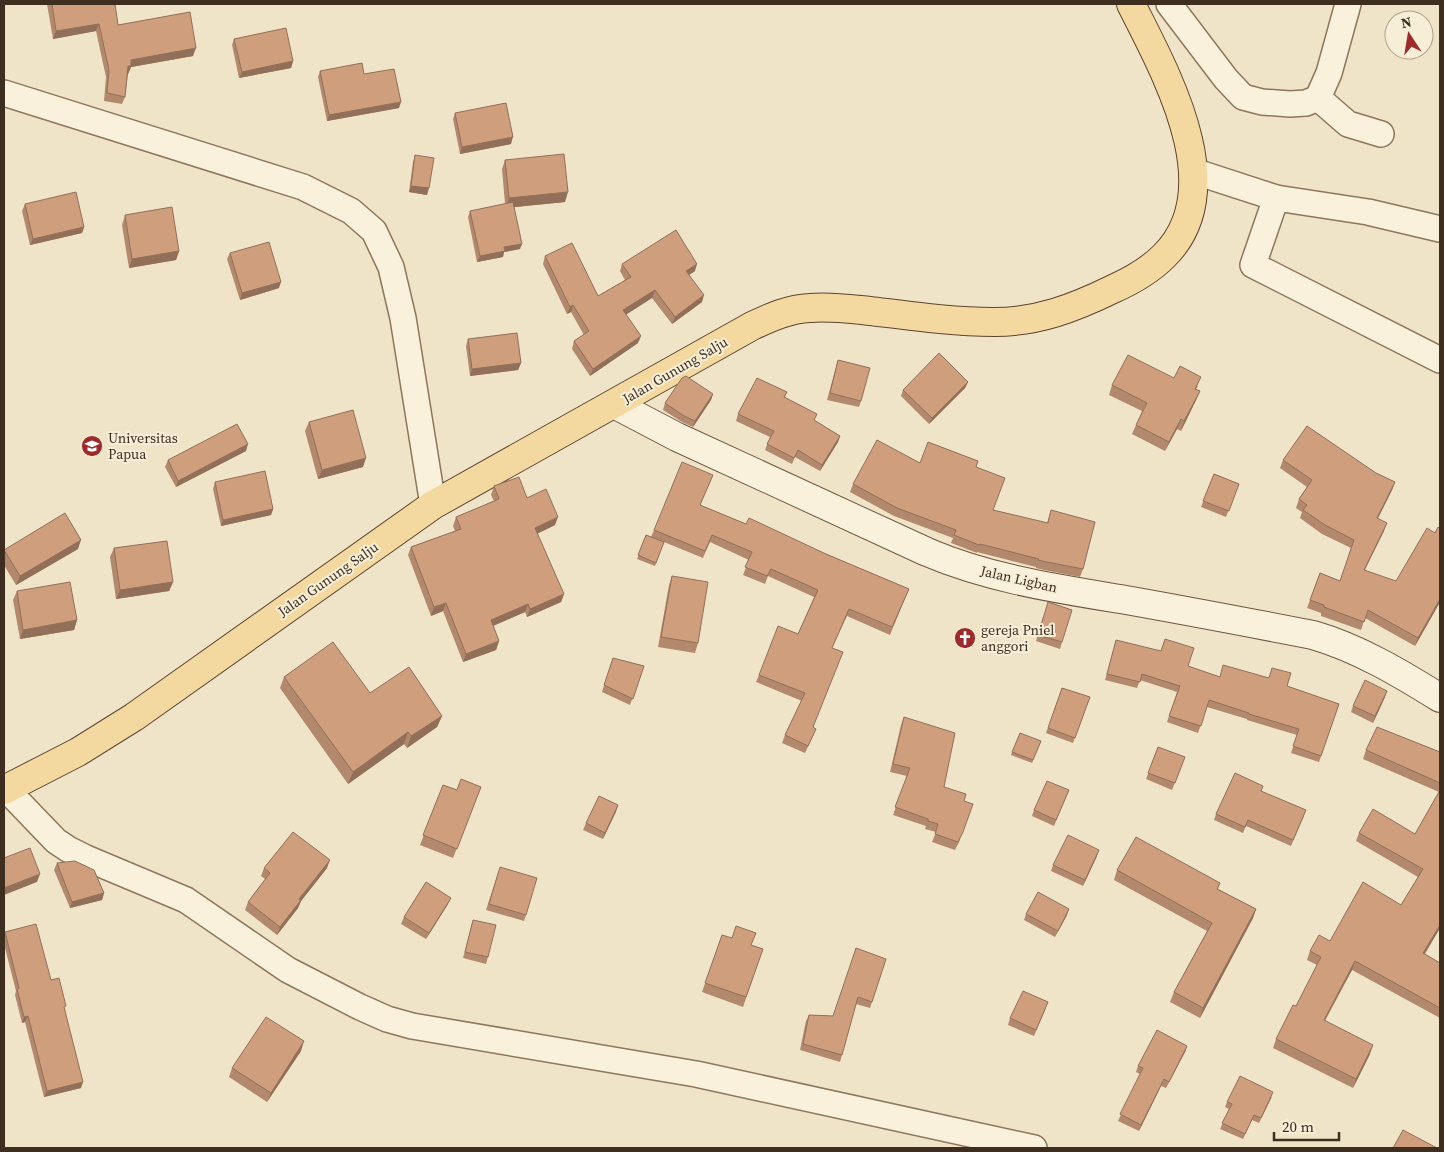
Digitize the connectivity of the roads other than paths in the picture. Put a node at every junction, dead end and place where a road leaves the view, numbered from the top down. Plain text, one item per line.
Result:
1 (1132, 4) edge
2 (1169, 4) edge
3 (1348, 4) edge
4 (4, 93) edge
5 (1318, 98) junction
6 (1380, 134) dead end
7 (1193, 171) junction
8 (1276, 198) junction
9 (1440, 229) edge
10 (1440, 360) edge
11 (614, 404) junction
12 (433, 505) junction
13 (1440, 698) edge
14 (5, 790) edge
15 (1034, 1148) edge

1 - 7 main road, Jalan Gunung Salju
2 - 5 street
3 - 5 street
4 - 12 street
5 - 6 street
7 - 8 street
7 - 11 main road, Jalan Gunung Salju
8 - 9 street
8 - 10 street
11 - 12 main road, Jalan Gunung Salju
11 - 13 main road, Jalan Ligban
12 - 14 main road, Jalan Gunung Salju
14 - 15 street

